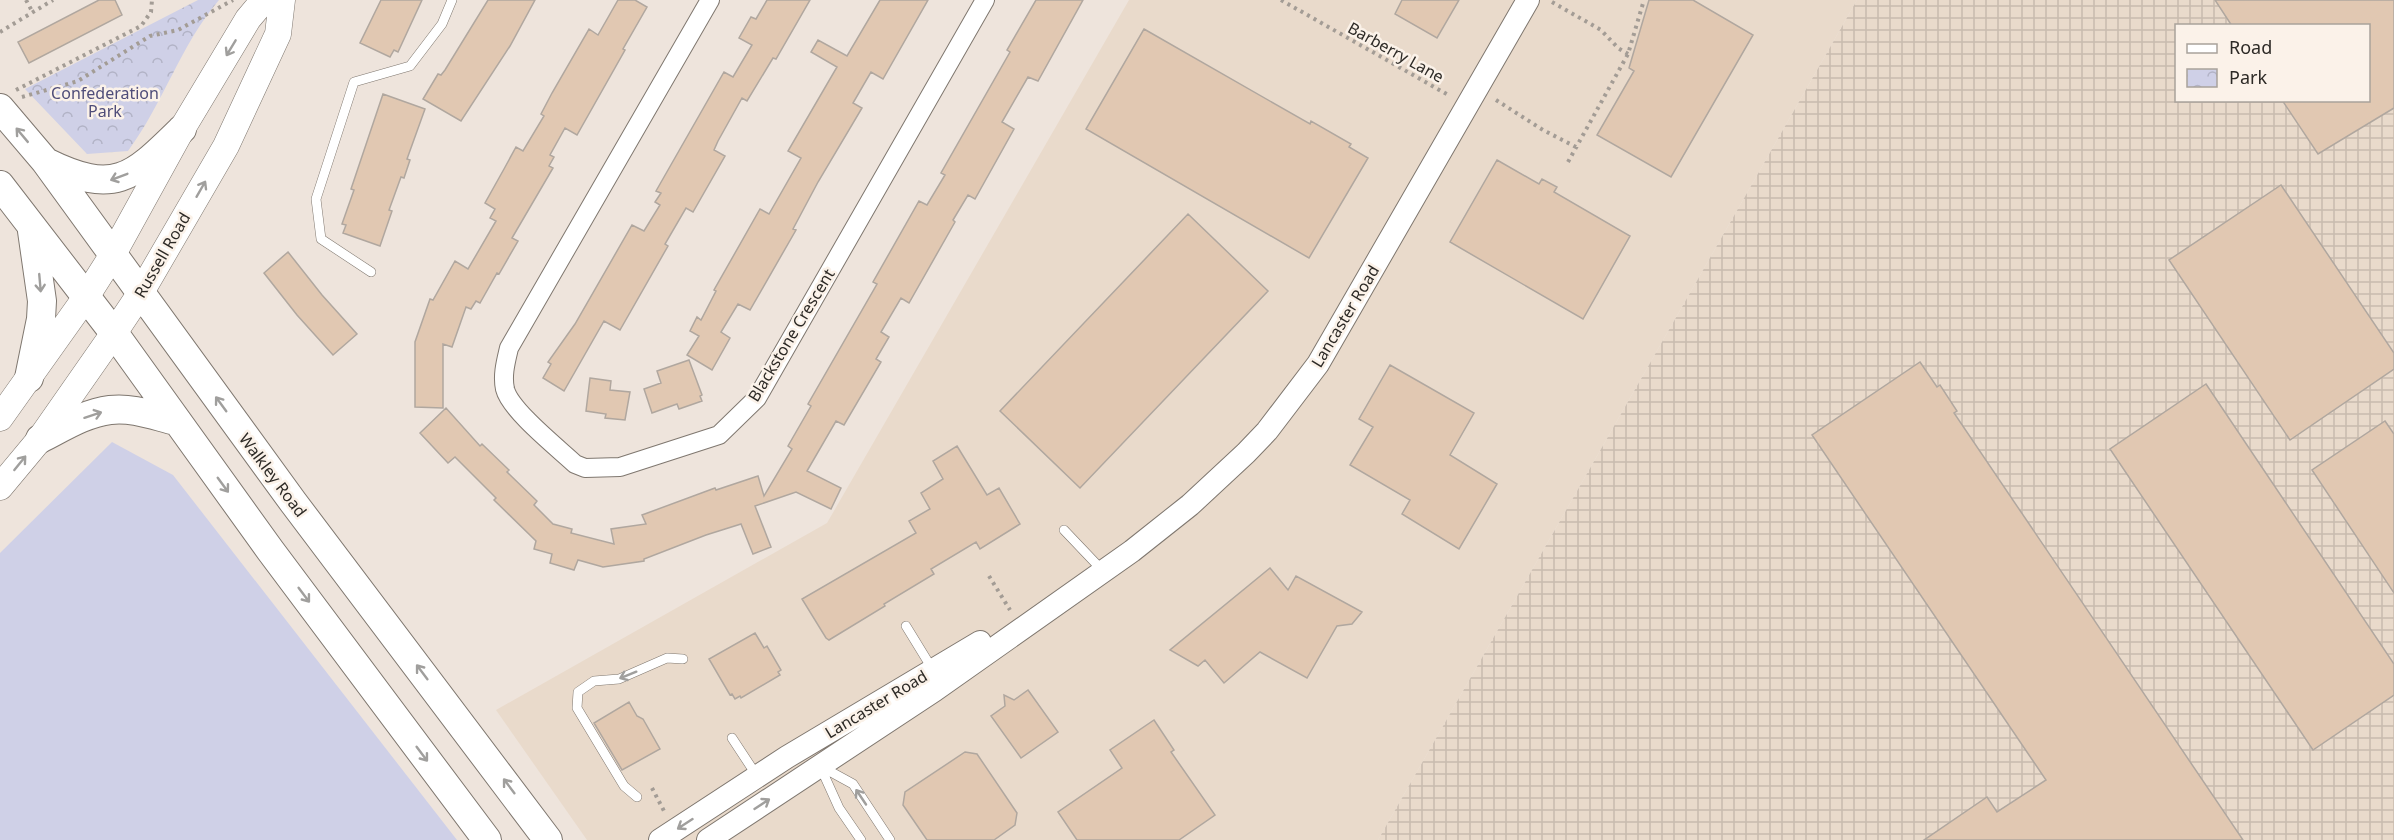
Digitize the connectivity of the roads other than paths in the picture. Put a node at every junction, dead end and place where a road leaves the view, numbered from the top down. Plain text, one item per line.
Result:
1 (264, 0) edge
2 (282, 0) edge
3 (452, 0) edge
4 (710, 0) edge
5 (985, 0) edge
6 (1528, 0) edge
7 (13, 98) edge
8 (182, 129) junction
9 (45, 162) junction
10 (0, 185) edge
11 (31, 226) junction
12 (112, 256) junction
13 (371, 272) dead end
14 (140, 294) junction
15 (86, 297) junction
16 (114, 333) junction
17 (29, 378) junction
18 (0, 418) edge
19 (176, 421) junction
20 (40, 439) junction
21 (0, 487) edge
22 (1064, 530) dead end
23 (1099, 573) junction
24 (906, 626) dead end
25 (683, 659) dead end
26 (938, 677) junction
27 (732, 738) dead end
28 (820, 766) junction
29 (757, 776) junction
30 (637, 797) dead end
31 (554, 838) edge
32 (487, 840) edge
33 (660, 840) edge
34 (708, 840) edge
35 (861, 840) edge
36 (890, 840) edge

1 -> 8 main road
14 -> 2 main road, Russell Road
3 - 13 lane
4 - 5 street, Blackstone Crescent
6 - 23 street, Lancaster Road
9 -> 7 main road, Walkley Road
8 -> 9 main road
8 - 12 main road
9 - 12 main road, Walkley Road
10 - 11 main road
11 - 15 main road
11 -> 17 main road
12 - 14 main road, Walkley Road
12 - 15 main road
14 - 16 main road, Russell Road
31 -> 14 main road, Walkley Road
15 - 16 main road
15 - 17 main road
16 - 19 main road
16 - 20 main road, Russell Road
17 - 18 main road
20 -> 19 main road
19 -> 32 main road
21 -> 20 main road, Russell Road
22 - 23 lane
23 - 26 street, Lancaster Road
24 - 26 lane
25 -> 30 lane
26 - 28 street, Lancaster Road
26 - 29 street, Lancaster Road
27 - 29 lane
34 -> 28 street, Lancaster Road
28 - 35 lane
36 -> 28 lane
29 -> 33 street, Lancaster Road

